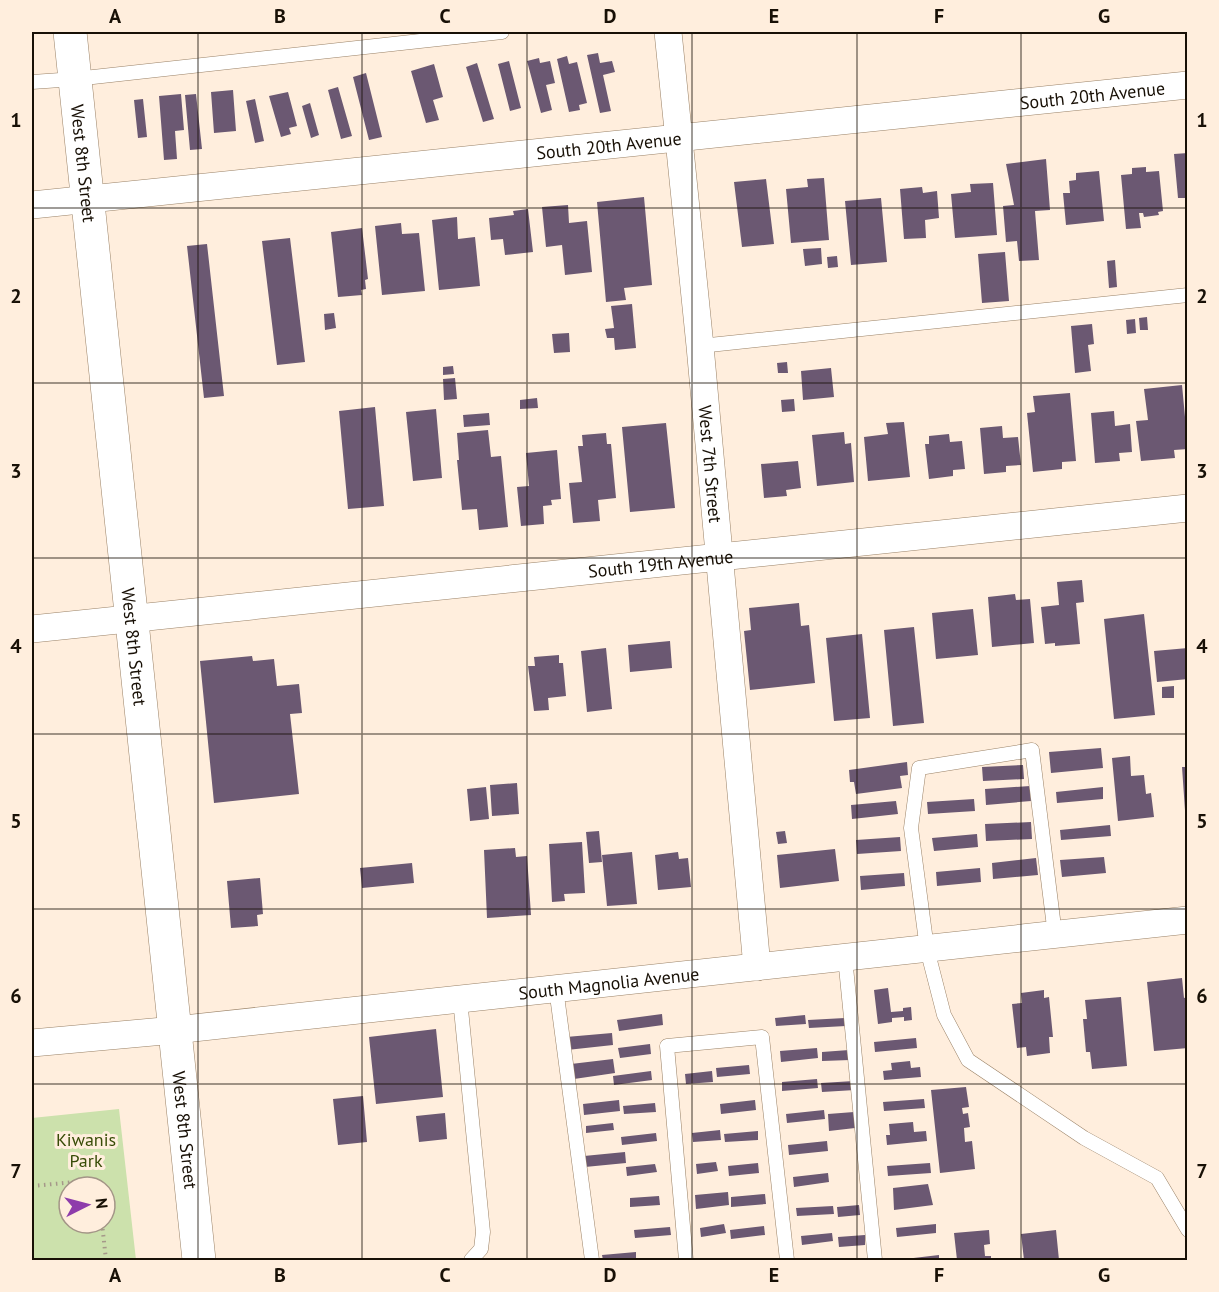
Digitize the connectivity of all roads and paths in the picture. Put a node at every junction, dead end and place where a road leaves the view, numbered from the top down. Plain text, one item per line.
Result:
1 (70, 32) edge
2 (502, 32) edge
3 (668, 32) edge
4 (75, 80) junction
5 (32, 82) edge
6 (1188, 85) edge
7 (679, 138) junction
8 (87, 200) junction
9 (32, 206) edge
10 (1188, 295) edge
11 (700, 346) junction
12 (1188, 508) edge
13 (719, 558) junction
14 (131, 618) junction
15 (32, 629) edge
16 (1188, 920) edge
17 (1055, 935) junction
18 (927, 949) junction
19 (845, 957) junction
20 (757, 967) junction
21 (556, 988) junction
22 (460, 999) junction
23 (175, 1030) junction
24 (32, 1043) edge
25 (57, 1184) edge
26 (32, 1186) edge
27 (1188, 1230) edge
28 (103, 1235) edge
29 (106, 1260) edge
30 (199, 1260) edge
31 (471, 1260) edge
32 (592, 1260) edge
33 (686, 1260) edge
34 (787, 1260) edge
35 (875, 1260) edge

1 - 4 main road, West 8th Street
2 - 4 lane
3 - 7 street, West 7th Street
4 - 5 lane
4 - 8 main road, West 8th Street
6 - 7 street, South 20th Avenue
7 - 8 street, South 20th Avenue
7 - 11 street, West 7th Street
8 - 9 street, South 20th Avenue
8 - 14 main road, West 8th Street
10 - 11 lane
11 - 13 street, West 7th Street
12 - 13 street, South 19th Avenue
13 - 14 street, South 19th Avenue
13 - 20 street, West 7th Street
14 - 15 street, South 19th Avenue
14 - 23 main road, West 8th Street
16 - 17 street, South Magnolia Avenue
17 - 18 street, South Magnolia Avenue
17 - 18 lane
18 - 19 street, South Magnolia Avenue
18 - 27 lane
19 - 20 street, South Magnolia Avenue
19 - 35 lane
20 - 21 street, South Magnolia Avenue
21 - 22 street, South Magnolia Avenue
21 - 32 lane
22 - 23 street, South Magnolia Avenue
22 - 31 lane
23 - 24 street, South Magnolia Avenue
23 - 30 main road, West 8th Street
25 - 26 path
28 - 29 path
33 - 34 lane

